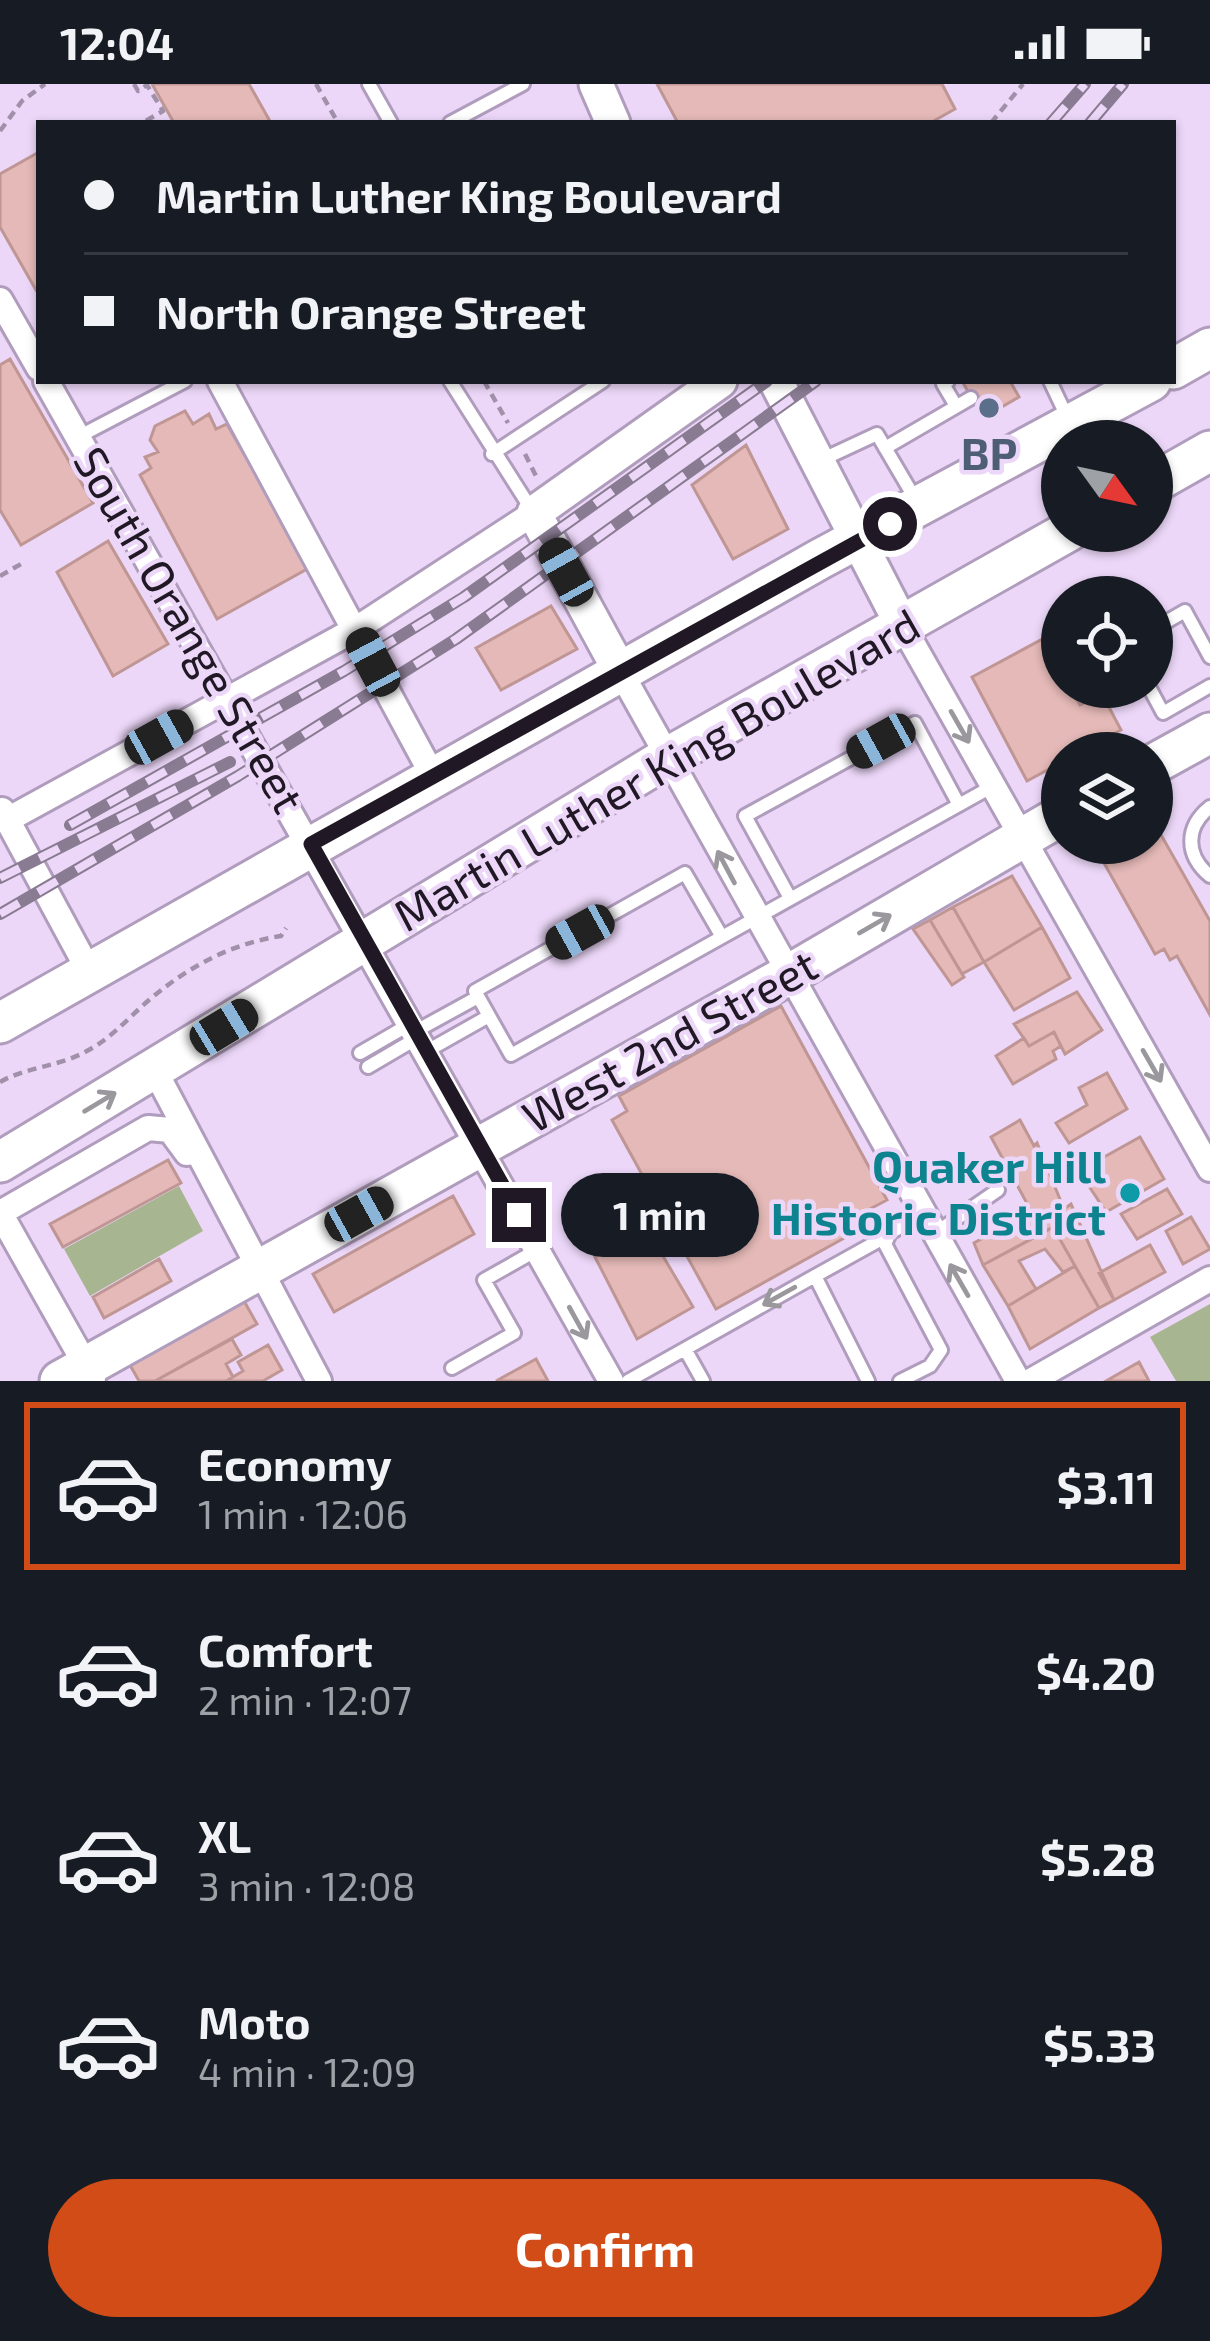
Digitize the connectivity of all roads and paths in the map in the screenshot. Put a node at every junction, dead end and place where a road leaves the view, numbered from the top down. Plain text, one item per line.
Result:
1 (45, 84) edge
2 (134, 84) edge
3 (316, 84) edge
4 (369, 84) edge
5 (523, 84) edge
6 (596, 84) edge
7 (1023, 84) edge
8 (148, 120) edge
9 (336, 120) edge
10 (390, 120) edge
11 (456, 120) edge
12 (612, 120) edge
13 (994, 120) edge
14 (0, 131) edge
15 (0, 300) edge
16 (1210, 348) edge
17 (36, 363) edge
18 (1176, 367) edge
19 (48, 384) edge
20 (179, 384) edge
21 (222, 384) edge
22 (452, 384) edge
23 (598, 384) edge
24 (716, 384) edge
25 (778, 384) edge
26 (943, 384) edge
27 (1051, 384) edge
28 (1146, 384) edge
29 (971, 398) dead end
30 (956, 406) junction
31 (1069, 420) edge
32 (1080, 420) edge
33 (78, 437) junction
34 (1041, 441) edge
35 (885, 448) junction
36 (1210, 451) edge
37 (492, 454) junction
38 (818, 462) junction
39 (1173, 472) edge
40 (920, 508) junction
41 (534, 513) junction
42 (859, 541) junction
43 (1041, 547) edge
44 (21, 564) dead end
45 (0, 576) edge
46 (1173, 618) edge
47 (902, 625) junction
48 (356, 629) junction
49 (1210, 656) edge
50 (620, 671) junction
51 (1210, 686) edge
52 (228, 699) junction
53 (1173, 707) edge
54 (1210, 733) edge
55 (1173, 753) edge
56 (668, 757) junction
57 (433, 776) junction
58 (994, 785) junction
59 (959, 805) junction
60 (1210, 807) edge
61 (4, 813) edge
62 (1041, 827) edge
63 (1022, 838) junction
64 (311, 844) junction
65 (1210, 877) edge
66 (790, 898) junction
67 (754, 918) junction
68 (286, 928) dead end
69 (722, 937) junction
70 (365, 942) junction
71 (89, 971) junction
72 (788, 975) junction
73 (478, 997) junction
74 (488, 1016) junction
75 (0, 1023) edge
76 (418, 1036) junction
77 (359, 1053) dead end
78 (368, 1067) dead end
79 (154, 1070) junction
80 (0, 1082) edge
81 (481, 1147) junction
82 (0, 1162) edge
83 (1210, 1169) edge
84 (998, 1190) dead end
85 (224, 1203) junction
86 (0, 1213) edge
87 (927, 1224) junction
88 (887, 1236) junction
89 (538, 1250) junction
90 (258, 1271) junction
91 (815, 1276) junction
92 (1210, 1279) edge
93 (685, 1349) junction
94 (452, 1368) dead end
95 (80, 1376) edge
96 (319, 1381) edge
97 (610, 1381) edge
98 (628, 1381) edge
99 (703, 1381) edge
100 (868, 1381) edge
101 (900, 1381) edge
102 (1018, 1381) edge
103 (1031, 1381) edge

1 - 14 path
2 - 8 path
3 - 9 path
4 - 10 lane
5 - 11 lane
6 - 12 street
7 - 13 path
15 - 17 street
16 - 18 main road
19 - 33 street, South Orange Street
20 - 33 lane
21 - 48 street
22 - 37 lane
23 - 37 lane
24 - 41 street
25 - 38 street
26 - 30 lane
27 - 31 lane
28 - 32 main road
29 - 30 lane
30 - 35 lane
33 - 52 street, South Orange Street
34 - 40 main road
35 - 38 lane
35 - 40 lane
36 - 39 main road
37 - 41 lane
38 - 42 street
40 - 42 main road
41 - 48 street
41 - 50 street
42 - 47 street
42 - 50 main road
43 - 47 main road, Martin Luther King Boulevard
44 - 45 path
46 - 49 lane
47 - 56 main road, Martin Luther King Boulevard
47 -> 58 street
48 - 52 street
48 - 57 street
50 - 56 street
50 - 57 main road
51 - 53 lane
52 - 61 street
52 - 64 street, South Orange Street
54 - 55 main road
67 -> 56 street
56 - 70 main road, Martin Luther King Boulevard
57 - 64 main road
58 - 59 lane
58 - 63 street
59 - 66 lane
59 - 66 lane
60 - 65 lane
61 - 71 street
62 - 63 main road, West 2nd Street
72 -> 63 main road, West 2nd Street
63 -> 83 street
64 - 70 street, South Orange Street
64 - 71 main road
66 - 67 lane
67 - 69 lane
67 - 72 street
68 - 80 path
69 - 73 lane
69 - 74 lane
70 - 76 street, South Orange Street
70 - 79 main road, Martin Luther King Boulevard
71 - 75 main road
72 - 81 main road, West 2nd Street
72 - 87 street
73 - 74 lane
73 - 76 lane
74 - 76 lane
76 - 77 lane
76 - 78 lane
76 - 81 street, South Orange Street
82 -> 79 main road, Martin Luther King Boulevard
79 - 85 street
81 - 89 street, South Orange Street
81 - 90 main road, West 2nd Street
84 - 87 lane
85 - 86 street
85 - 90 street
86 - 95 street
87 - 88 lane
102 -> 87 street
88 - 91 lane
88 - 101 lane
89 - 94 lane
89 -> 97 street, South Orange Street
90 - 95 main road, West 2nd Street
90 - 96 street
91 -> 93 lane
91 - 100 lane
92 - 103 street
93 - 98 lane
93 - 99 lane

